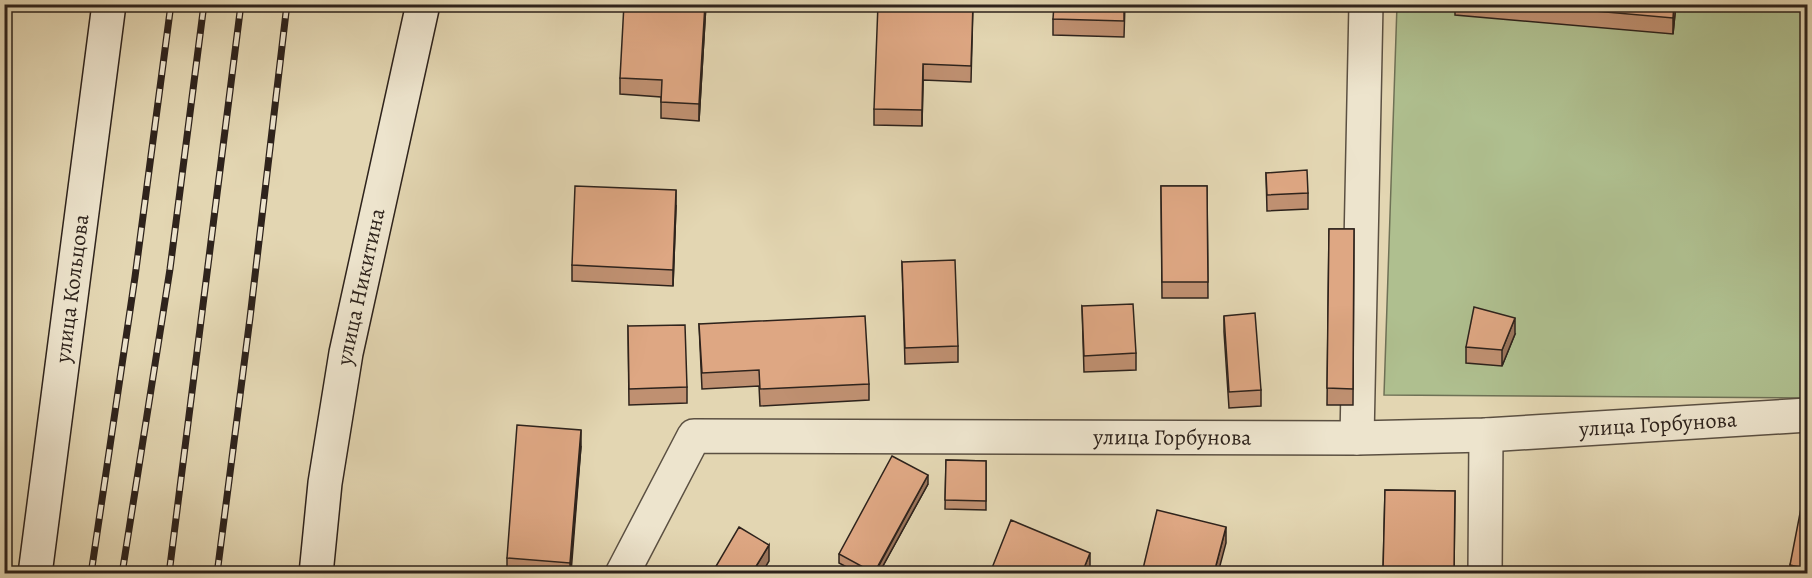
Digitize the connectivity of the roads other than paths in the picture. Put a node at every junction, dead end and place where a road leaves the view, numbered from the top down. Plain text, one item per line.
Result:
1 (109, 4) edge
2 (423, 4) edge
3 (1366, 4) edge
4 (1808, 415) edge
5 (1486, 435) junction
6 (1357, 438) junction
7 (36, 573) edge
8 (316, 573) edge
9 (622, 573) edge
10 (1485, 573) edge

1 - 7 street, улица Кольцова
2 - 8 street, улица Никитина
3 - 6 street
4 - 5 street, улица Горбунова
5 - 6 street, улица Горбунова
5 - 10 street
6 - 9 street, улица Горбунова

